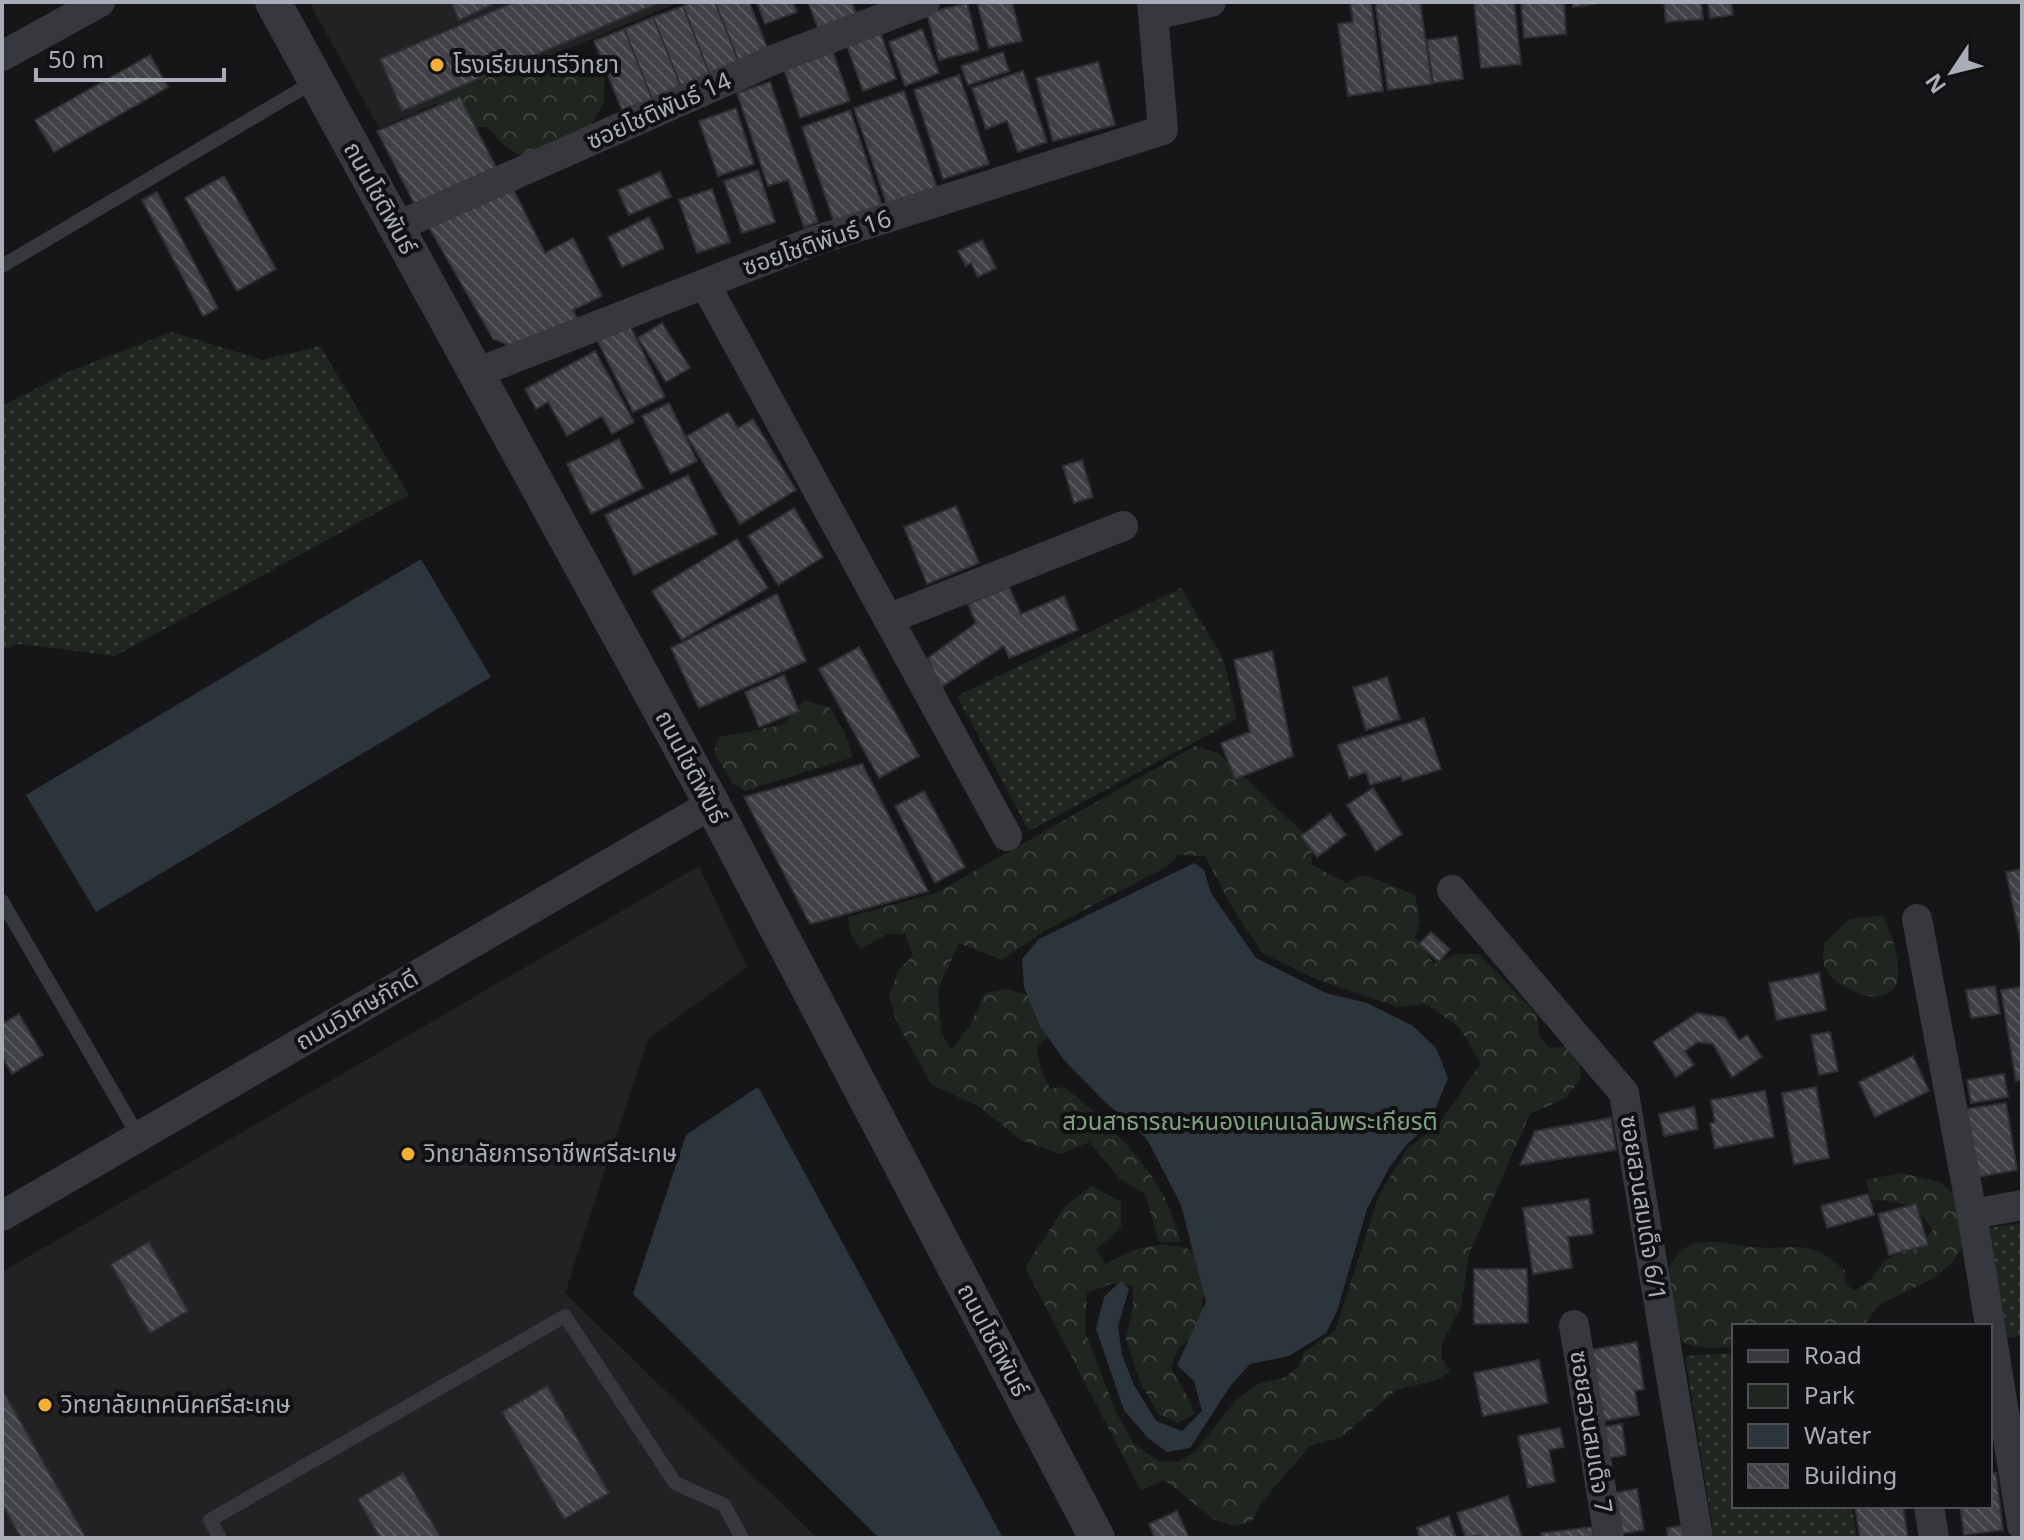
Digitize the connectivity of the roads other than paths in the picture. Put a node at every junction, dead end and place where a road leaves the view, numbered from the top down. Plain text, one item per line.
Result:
1 (100, 2) edge
2 (273, 2) edge
3 (925, 2) edge
4 (1211, 2) edge
5 (1153, 9) edge
6 (2, 56) edge
7 (316, 81) junction
8 (396, 227) junction
9 (2, 266) edge
10 (705, 284) junction
11 (476, 373) junction
12 (1123, 526) dead end
13 (888, 619) junction
14 (712, 804) junction
15 (1007, 836) dead end
16 (1452, 890) dead end
17 (2, 901) edge
18 (1917, 919) dead end
19 (139, 1137) junction
20 (2022, 1205) edge
21 (1972, 1214) junction
22 (2, 1216) edge
23 (1990, 1324) edge
24 (1574, 1325) dead end
25 (1992, 1338) edge
26 (1929, 1508) edge
27 (2022, 1525) edge
28 (220, 1538) edge
29 (742, 1538) edge
30 (1097, 1538) edge
31 (1609, 1538) edge
32 (1698, 1538) edge
33 (1934, 1538) edge

1 - 6 street
2 - 7 street, ถนนโชติพันธ์
3 - 8 street, ซอยโชติพันธ์ 14
4 - 5 street
5 - 10 street, ซอยโชติพันธ์ 16
7 - 8 street, ถนนโชติพันธ์
7 - 9 lane
8 - 11 street, ถนนโชติพันธ์
10 - 11 street, ซอยโชติพันธ์ 16
10 - 13 street
11 - 14 street, ถนนโชติพันธ์
12 - 13 street
13 - 15 street
14 - 19 street, ถนนวิเศษภักดี
14 - 30 street, ถนนโชติพันธ์
16 - 32 street, ซอยสวนสมเด็จ 6/1
17 - 19 lane
18 - 21 street
19 - 22 street, ถนนวิเศษภักดี
20 - 21 street
21 - 23 street
24 - 31 street, ซอยสวนสมเด็จ 7
25 - 27 street
26 - 33 street
28 - 29 lane

